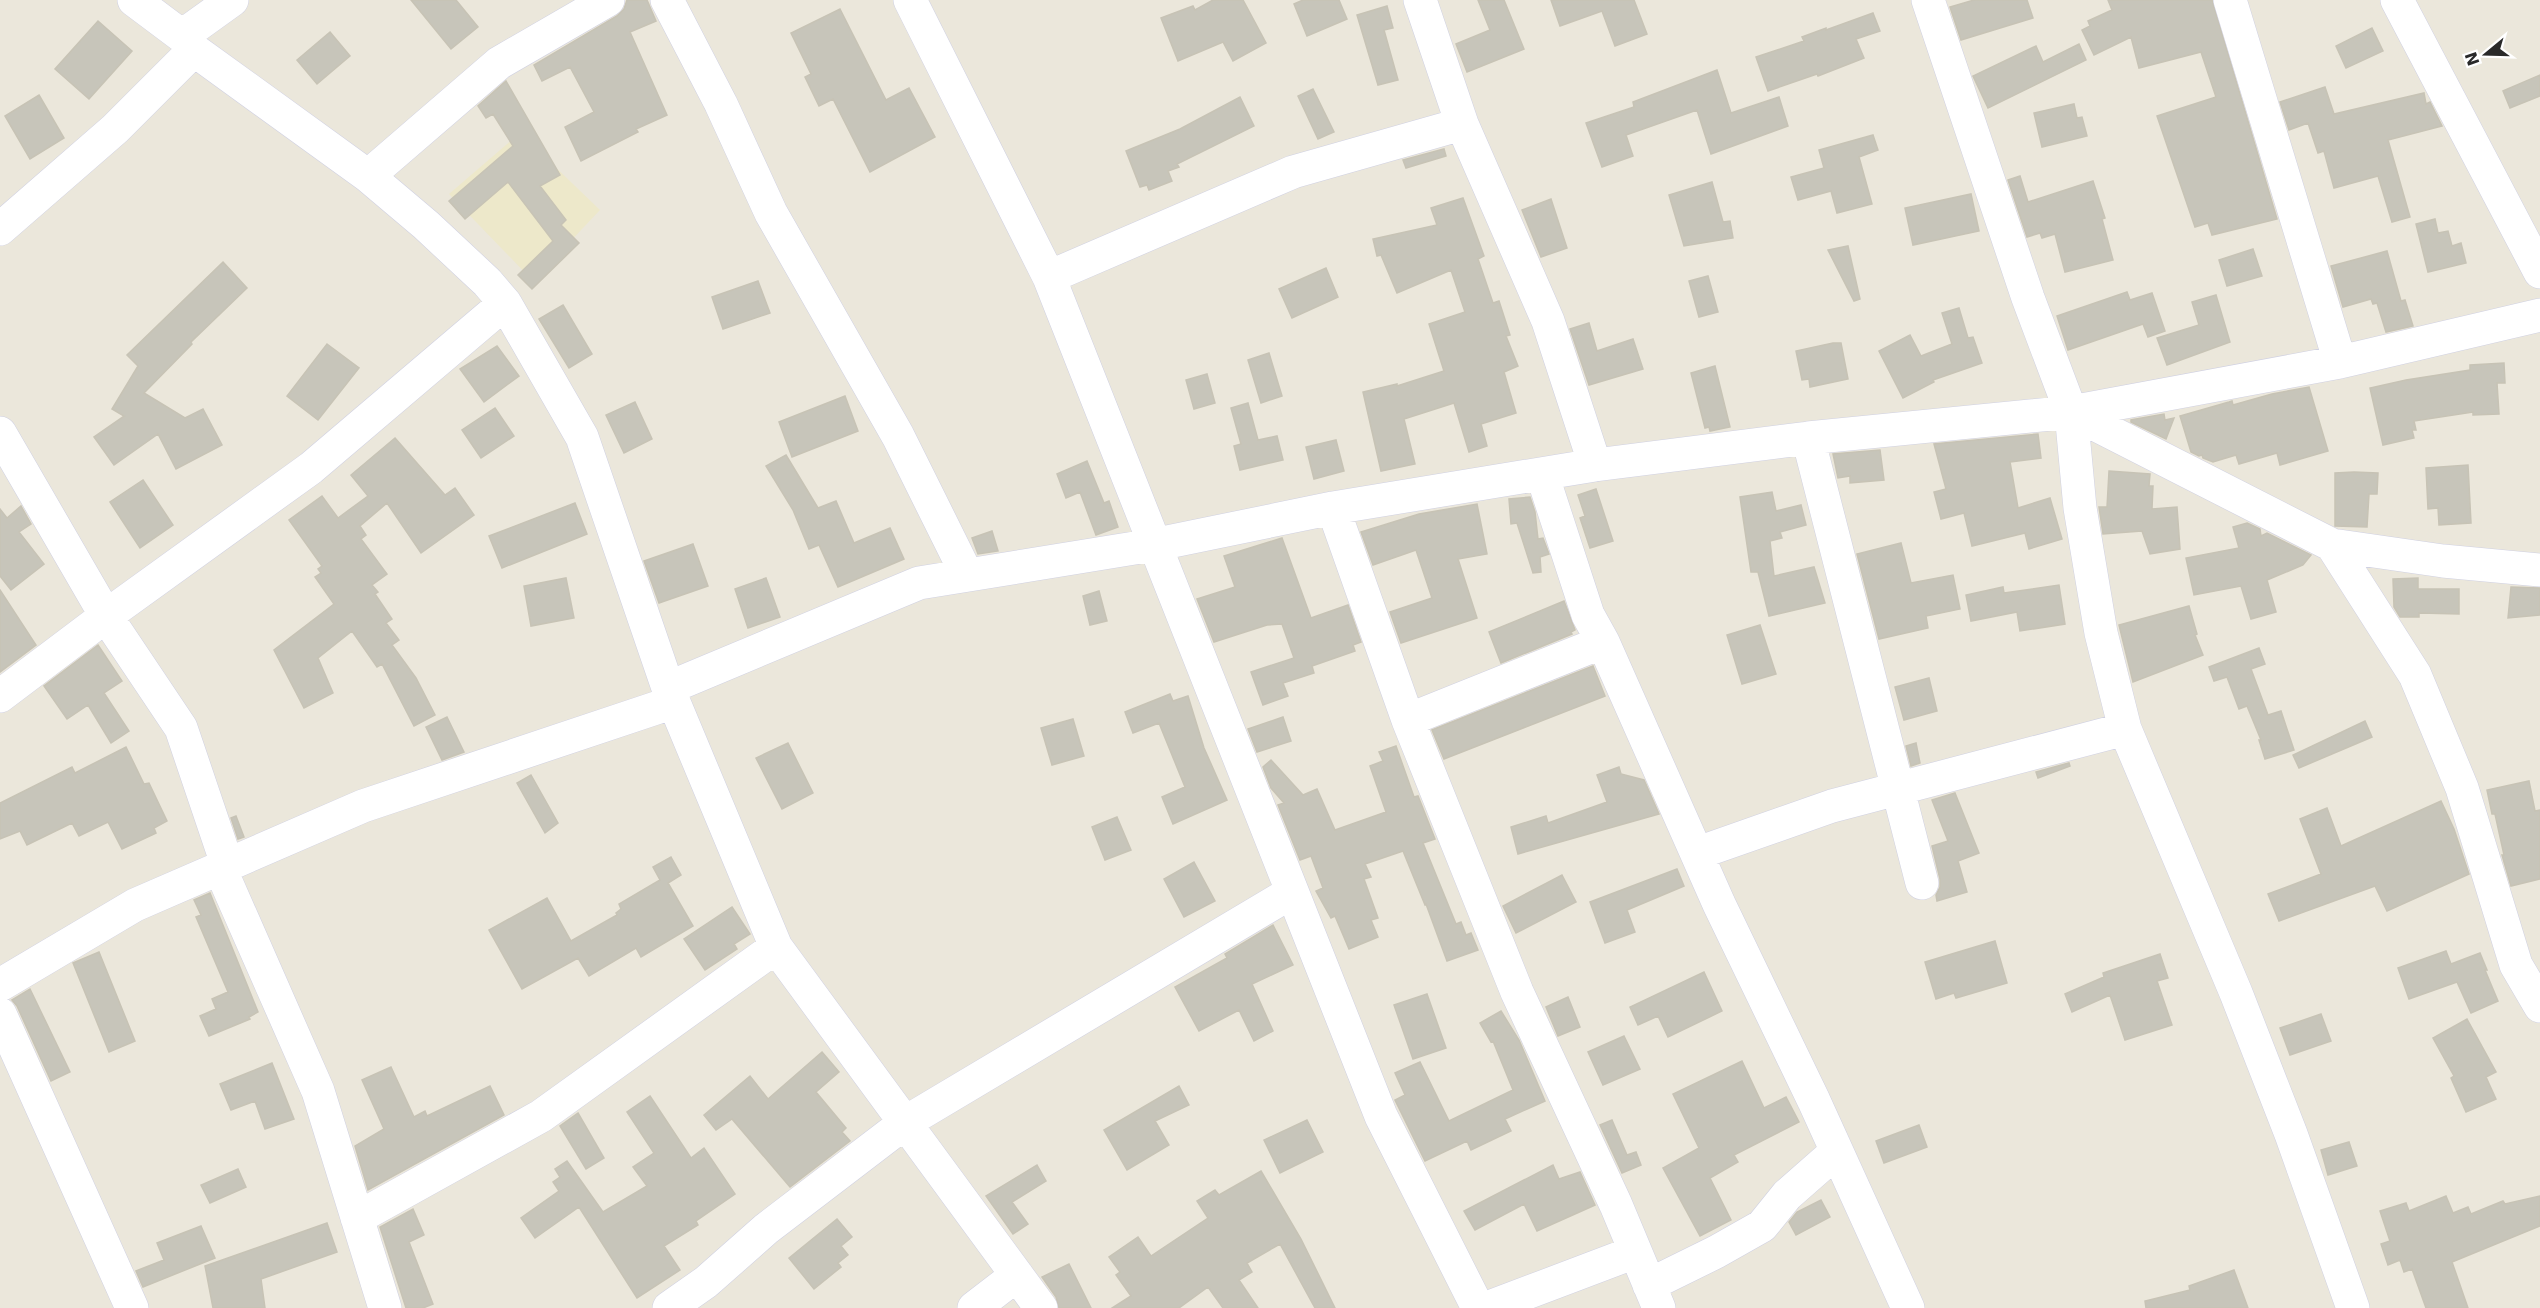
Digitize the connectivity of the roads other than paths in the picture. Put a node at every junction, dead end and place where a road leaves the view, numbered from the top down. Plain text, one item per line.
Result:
1 (134, 0) edge
2 (232, 0) edge
3 (608, 0) edge
4 (668, 0) edge
5 (910, 0) edge
6 (1420, 0) edge
7 (1928, 0) edge
8 (2229, 0) edge
9 (2397, 0) edge
10 (188, 43) junction
11 (1462, 124) junction
12 (368, 176) junction
13 (0, 229) edge
14 (2540, 272) edge
15 (1049, 277) junction
16 (506, 303) junction
17 (2540, 315) edge
18 (2340, 362) junction
19 (2071, 412) junction
20 (0, 433) edge
21 (1808, 438) junction
22 (1595, 465) junction
23 (1542, 474) junction
24 (1334, 508) junction
25 (1153, 545) junction
26 (2332, 545) junction
27 (2540, 570) edge
28 (967, 575) junction
29 (106, 616) junction
30 (1603, 642) junction
31 (671, 695) junction
32 (0, 696) edge
33 (1408, 720) junction
34 (2125, 729) junction
35 (1898, 790) junction
36 (1698, 854) junction
37 (223, 866) junction
38 (1922, 883) dead end
39 (1292, 892) junction
40 (776, 947) junction
41 (2528, 962) edge
42 (0, 985) edge
43 (2540, 1006) edge
44 (0, 1014) edge
45 (906, 1122) junction
46 (1836, 1152) junction
47 (357, 1218) junction
48 (1635, 1252) junction
49 (1017, 1275) junction
50 (1654, 1297) edge
51 (132, 1308) edge
52 (385, 1308) edge
53 (669, 1308) edge
54 (974, 1308) edge
55 (1041, 1308) edge
56 (1478, 1308) edge
57 (1487, 1308) edge
58 (1908, 1308) edge
59 (2353, 1308) edge

1 - 10 street
2 - 10 street
3 - 12 street
4 - 28 street
5 - 15 street
6 - 11 street
7 - 19 street
8 - 18 street
9 - 14 street
10 - 12 street
10 - 13 street
11 - 15 street
11 - 22 street
12 - 16 street
15 - 25 street
16 - 29 street
16 - 31 street
17 - 18 street
18 - 19 street
19 - 21 street
19 - 26 street
19 - 34 street
20 - 29 street
21 - 22 street
21 - 35 street
22 - 23 street
23 - 24 street
23 - 30 street
24 - 25 street
24 - 33 street
25 - 28 street
25 - 39 street
26 - 27 street
26 - 41 street
28 - 31 street
29 - 32 street
29 - 37 street
30 - 33 street
30 - 36 street
31 - 37 street
31 - 40 street
33 - 48 street
34 - 35 street
34 - 59 street
35 - 36 street
35 - 38 street
36 - 46 street
37 - 42 street
37 - 47 street
39 - 45 street
39 - 56 street
40 - 45 street
40 - 47 street
41 - 43 street
44 - 51 street
45 - 49 street
45 - 53 street
46 - 50 street
46 - 58 street
47 - 52 street
48 - 50 street
48 - 57 street
49 - 54 street
49 - 55 street

